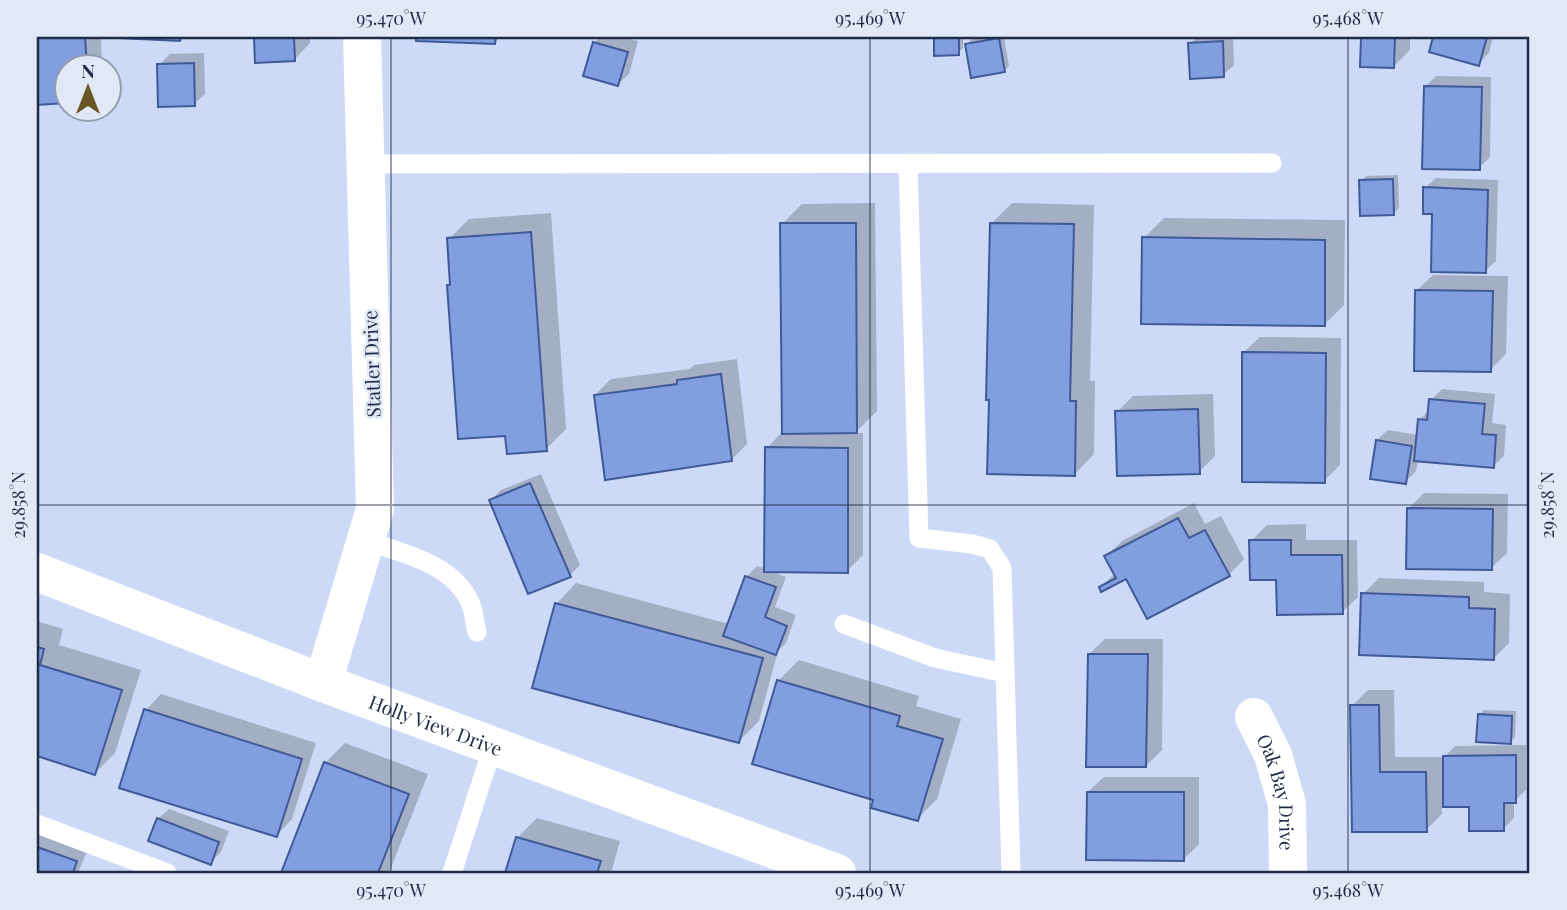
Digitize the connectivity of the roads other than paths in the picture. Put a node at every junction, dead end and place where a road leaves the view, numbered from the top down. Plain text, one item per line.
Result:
1 (362, 37) edge
2 (1272, 163) dead end
3 (365, 164) junction
4 (908, 164) junction
5 (366, 541) junction
6 (37, 572) edge
7 (844, 624) dead end
8 (477, 632) dead end
9 (1005, 673) junction
10 (323, 683) junction
11 (1254, 717) dead end
12 (493, 746) junction
13 (37, 824) edge
14 (167, 873) edge
15 (452, 873) edge
16 (837, 873) edge
17 (1011, 873) edge
18 (1288, 873) edge

1 - 3 street, Statler Drive
2 - 4 lane
3 - 4 lane
3 - 5 street, Statler Drive
4 - 9 lane
5 - 8 lane
5 - 10 street, Statler Drive
6 - 10 street, Holly View Drive
7 - 9 lane
9 - 17 lane
10 - 12 street, Holly View Drive
11 - 18 street, Oak Bay Drive
12 - 15 lane
12 - 16 street, Holly View Drive
13 - 14 lane

